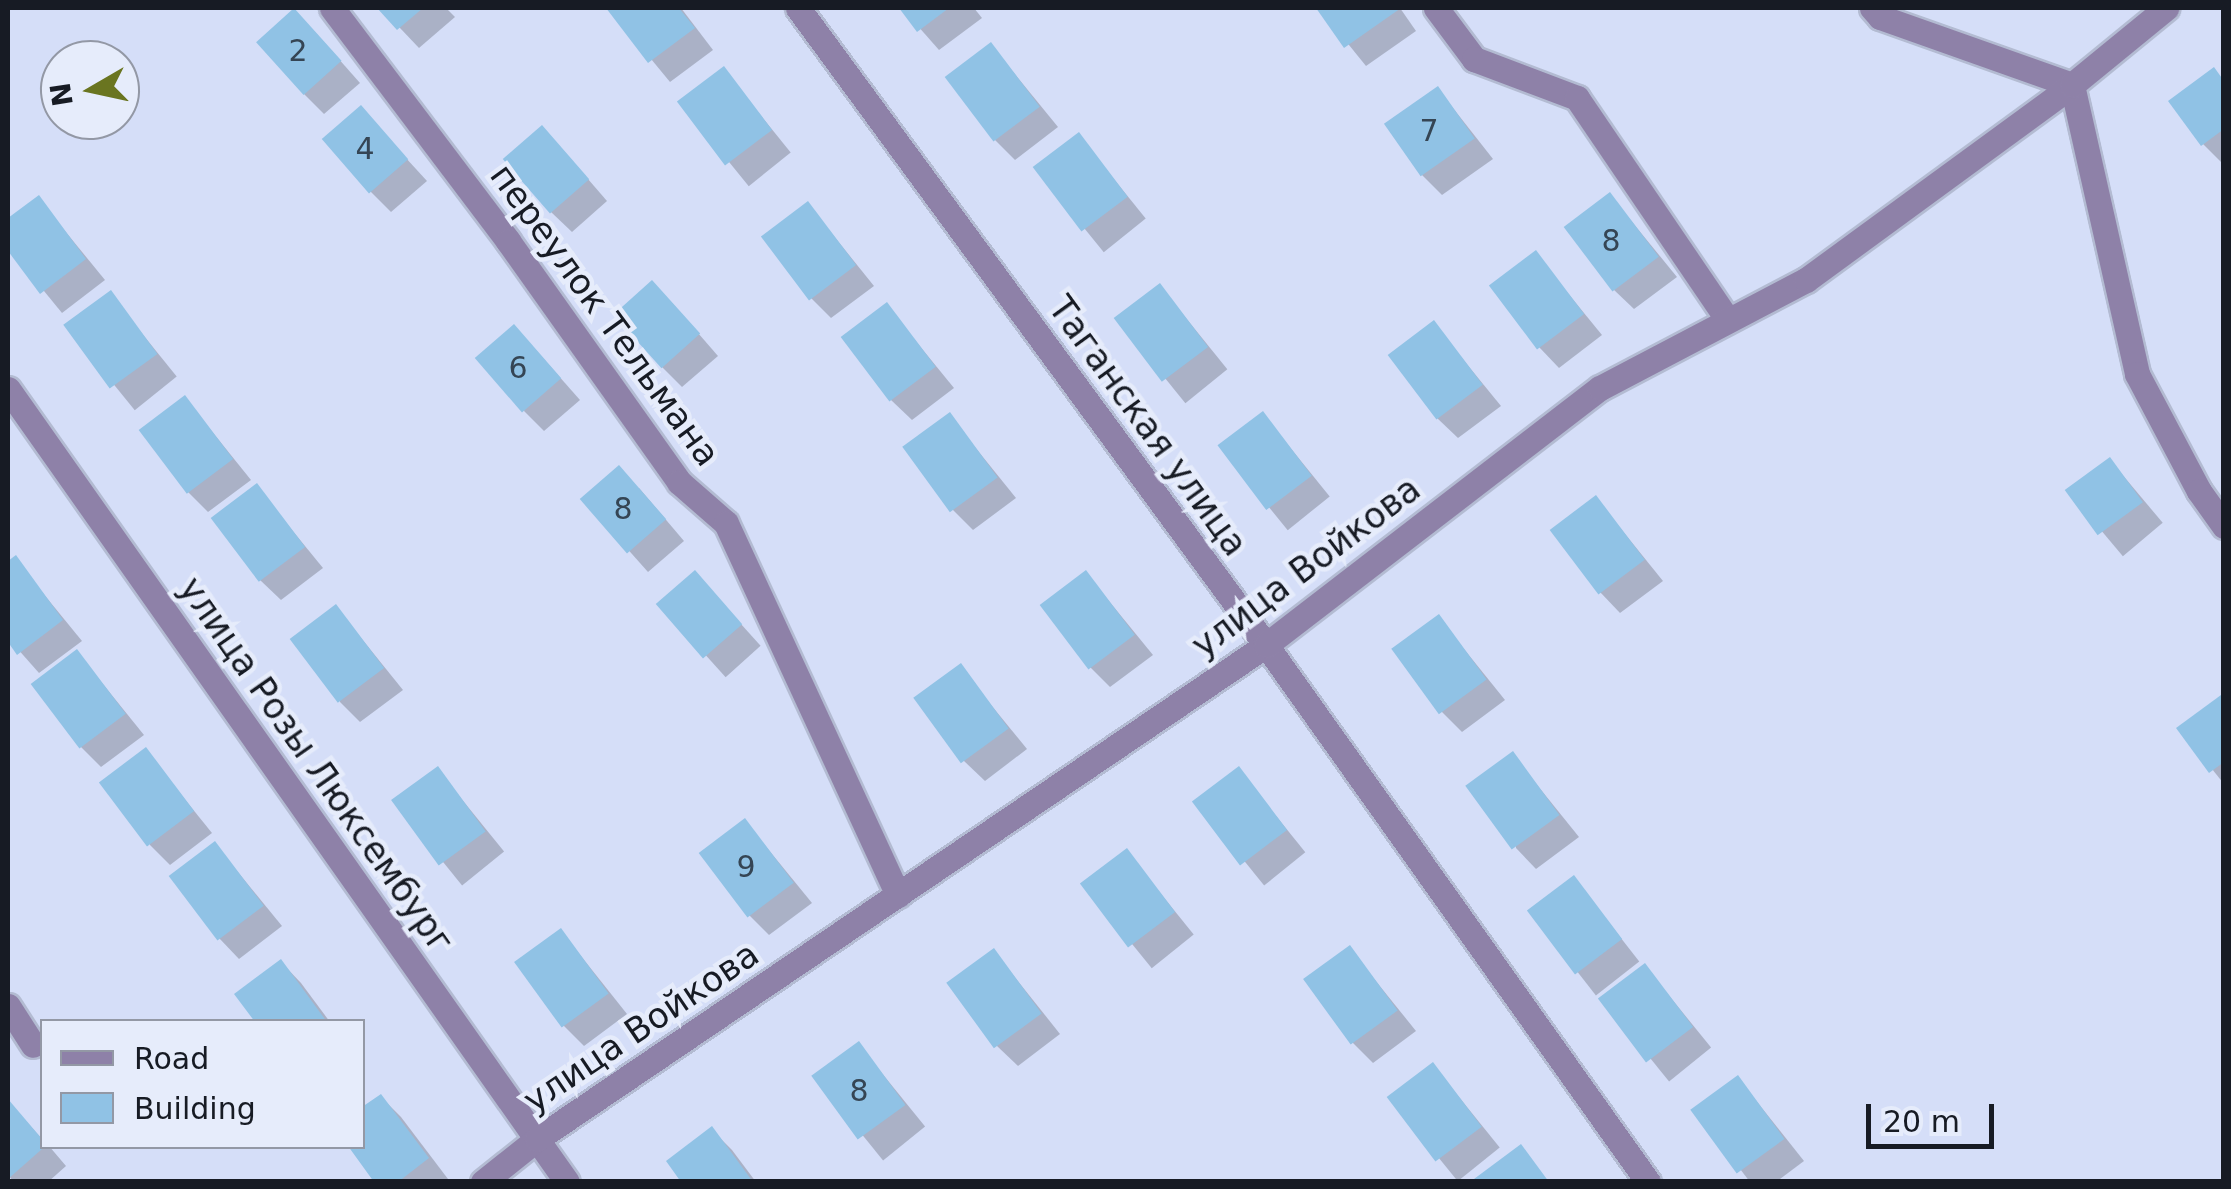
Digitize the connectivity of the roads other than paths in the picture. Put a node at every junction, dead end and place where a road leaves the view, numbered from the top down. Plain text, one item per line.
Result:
1 (332, 8) edge
2 (798, 8) edge
3 (1436, 8) edge
4 (1872, 8) edge
5 (2166, 8) edge
6 (2072, 85) junction
7 (1727, 319) junction
8 (8, 388) edge
9 (2224, 526) edge
10 (1266, 645) junction
11 (898, 895) junction
12 (8, 1006) edge
13 (33, 1045) dead end
14 (538, 1140) junction
15 (483, 1182) edge
16 (567, 1182) edge
17 (1648, 1182) edge

1 - 11 street, переулок Тельмана
2 - 10 street, Таганская улица
3 - 7 street
4 - 6 street
5 - 6 street, улица Войкова
6 - 7 street, улица Войкова
6 - 9 street
7 - 10 street, улица Войкова
8 - 14 street, улица Розы Люксембург
10 - 11 street, улица Войкова
10 - 17 street, Таганская улица
11 - 14 street, улица Войкова
12 - 13 street
14 - 15 street, улица Войкова
14 - 16 street, улица Розы Люксембург

